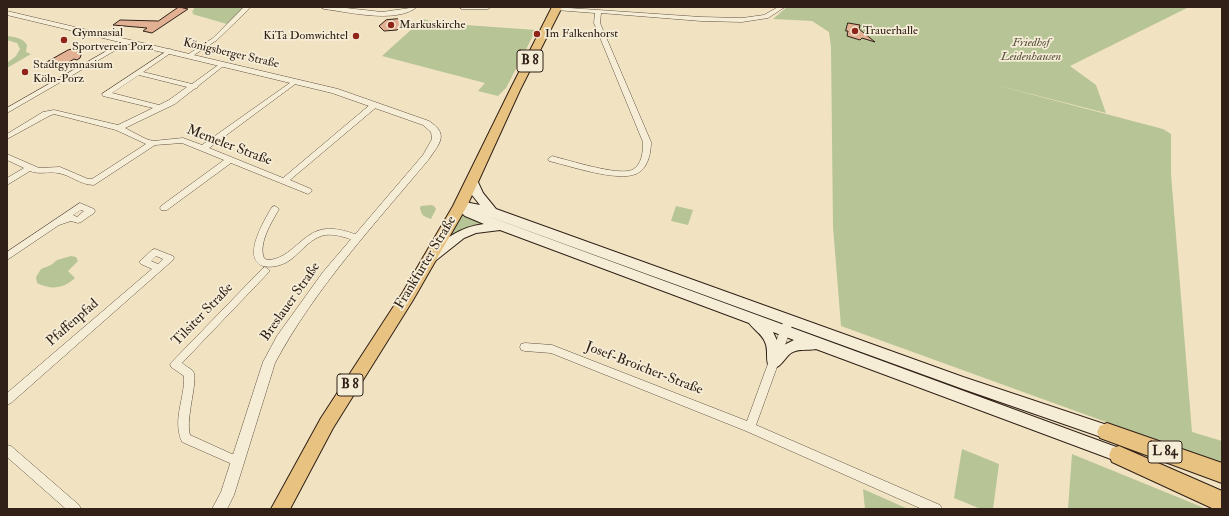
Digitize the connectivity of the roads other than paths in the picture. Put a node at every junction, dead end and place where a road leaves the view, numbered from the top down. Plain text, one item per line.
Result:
1 (248, 7) edge
2 (324, 7) edge
3 (414, 7) edge
4 (462, 7) edge
5 (488, 7) edge
6 (782, 7) edge
7 (556, 8) edge
8 (598, 11) junction
9 (7, 13) edge
10 (126, 42) junction
11 (170, 51) junction
12 (189, 56) junction
13 (223, 64) junction
14 (139, 73) junction
15 (296, 81) junction
16 (195, 87) junction
17 (375, 105) junction
18 (161, 108) junction
19 (7, 111) edge
20 (119, 128) junction
21 (7, 137) edge
22 (437, 140) joint
23 (153, 143) junction
24 (203, 148) junction
25 (7, 157) edge
26 (231, 159) junction
27 (552, 159) dead end
28 (30, 168) junction
29 (472, 180) junction
30 (284, 181) junction
31 (7, 182) edge
32 (308, 191) dead end
33 (460, 206) junction
34 (164, 208) dead end
35 (275, 209) dead end
36 (492, 212) junction
37 (60, 222) dead end
38 (504, 227) junction
39 (357, 238) junction
40 (7, 257) edge
41 (428, 261) junction
42 (159, 268) dead end
43 (265, 271) dead end
44 (748, 317) junction
45 (787, 325) junction
46 (822, 344) junction
47 (525, 347) dead end
48 (774, 363) junction
49 (7, 400) edge
50 (750, 427) junction
51 (1107, 432) joint
52 (7, 450) edge
53 (1119, 455) junction
54 (239, 458) junction
55 (1222, 473) edge
56 (1222, 493) edge
57 (1222, 502) edge
58 (75, 509) edge
59 (219, 509) edge
60 (280, 509) edge
61 (936, 509) edge

1 - 12 street
2 - 3 street
4 - 5 street
6 - 8 street
7 - 8 street
7 - 29 main road, Frankfurter Straße / B 8
8 - 27 street
9 - 10 street, Königsberger Straße
10 - 11 street, Königsberger Straße
10 - 19 street
11 - 12 street, Königsberger Straße
11 - 14 street
12 - 13 street, Königsberger Straße
13 - 15 street, Königsberger Straße
13 - 16 street
14 - 16 street
14 - 18 street
15 - 17 street, Königsberger Straße
15 - 24 street
16 - 18 street
17 - 22 street, Königsberger Straße
17 - 30 street
18 - 20 street
20 - 21 street, Memeler Straße
20 - 23 street, Memeler Straße
22 - 39 street, Breslauer Straße
23 - 24 street, Memeler Straße
23 - 28 street
24 - 26 street, Memeler Straße
25 - 28 street
26 - 30 street, Memeler Straße
26 - 34 street
28 - 31 street
29 - 33 main road, Frankfurter Straße / B 8
29 - 36 main road
30 - 32 street, Memeler Straße
33 - 36 main road, L 84
33 - 38 main road, L 84
33 - 41 main road, Frankfurter Straße / B 8
35 - 39 street
36 - 45 main road, L 84
37 - 40 street
38 - 41 main road
38 - 44 main road, L 84
39 - 54 street, Breslauer Straße
41 - 60 main road, Frankfurter Straße / B 8
42 - 49 street, Pfaffenpfad
43 - 54 street, Tilsiter Straße
44 - 45 main road, L 84
44 - 48 main road
45 - 46 main road, L 84
45 - 48 street
45 - 51 main road, L 84
46 - 48 main road
46 - 53 main road, L 84
47 - 50 street, Josef-Broicher-Straße
48 - 50 street
50 - 61 street, Josef-Broicher-Straße
51 - 55 highway, L 84
52 - 58 street
53 - 56 highway, L 84
53 - 57 highway
54 - 59 street, Breslauer Straße

